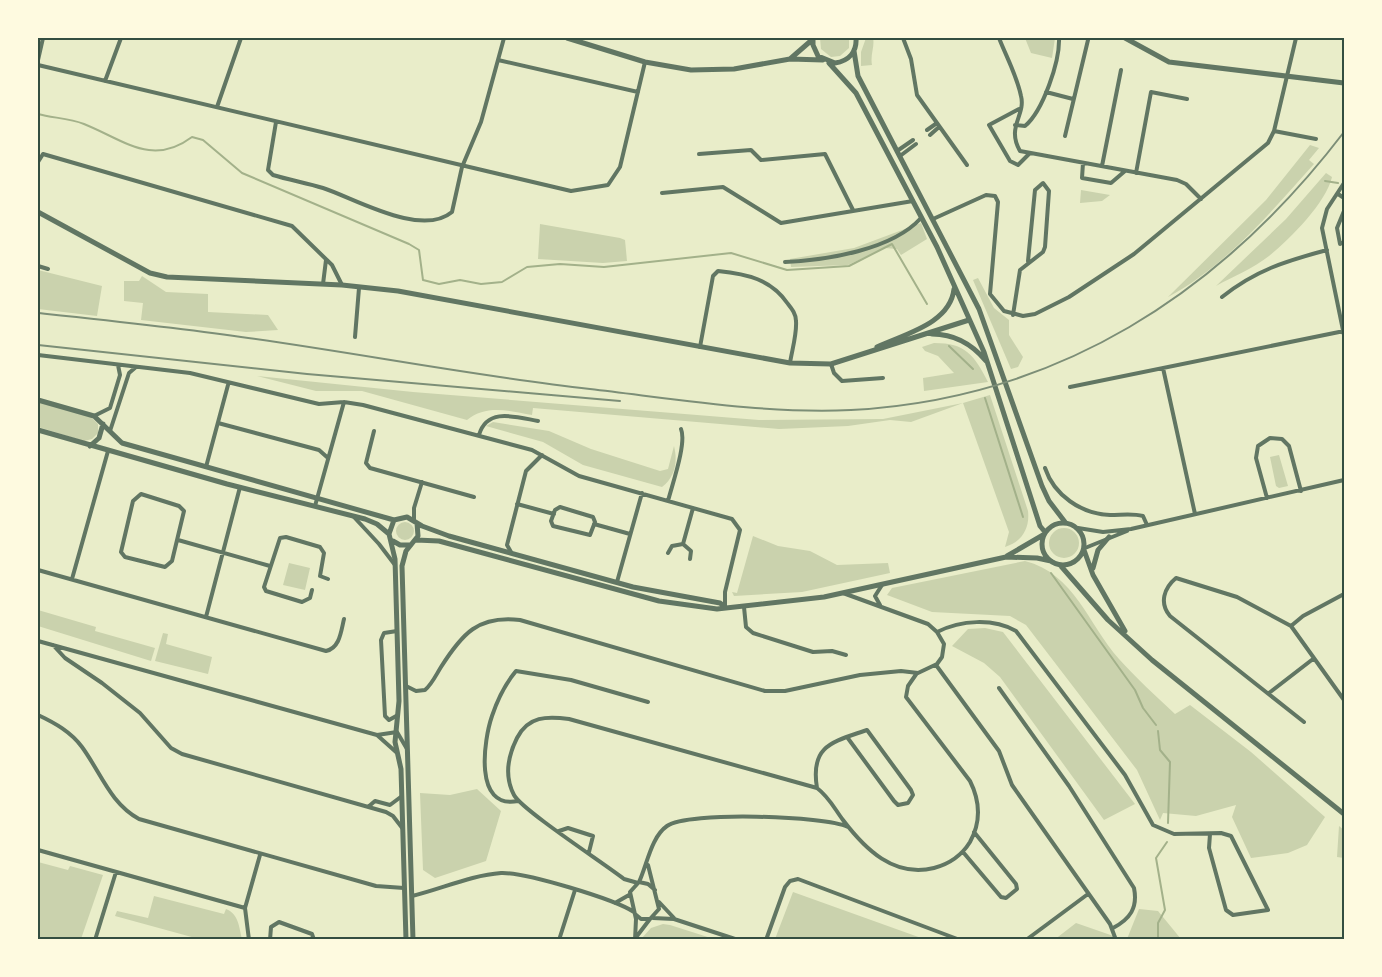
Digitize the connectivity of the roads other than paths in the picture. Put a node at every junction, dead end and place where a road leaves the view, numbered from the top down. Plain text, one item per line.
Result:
1 (43, 38) edge
2 (121, 38) edge
3 (241, 38) edge
4 (504, 38) edge
5 (567, 38) edge
6 (813, 38) edge
7 (856, 38) edge
8 (860, 38) edge
9 (903, 38) edge
10 (999, 38) edge
11 (1059, 38) edge
12 (1125, 38) edge
13 (1296, 38) edge
14 (1088, 40) dead end
15 (855, 48) junction
16 (790, 59) junction
17 (38, 60) edge
18 (498, 60) junction
19 (645, 62) junction
20 (826, 62) junction
21 (38, 65) edge
22 (1121, 70) dead end
23 (1287, 75) junction
24 (105, 81) junction
25 (1344, 83) edge
26 (638, 92) junction
27 (1046, 92) junction
28 (1074, 99) junction
29 (1187, 99) dead end
30 (217, 107) junction
31 (1019, 109) junction
32 (276, 122) junction
33 (938, 125) junction
34 (1014, 125) junction
35 (1274, 131) junction
36 (928, 132) dead end
37 (1065, 136) dead end
38 (1316, 139) dead end
39 (914, 142) dead end
40 (699, 154) dead end
41 (899, 154) junction
42 (1029, 154) junction
43 (38, 162) edge
44 (1083, 163) junction
45 (967, 165) dead end
46 (1102, 166) junction
47 (462, 167) junction
48 (1125, 171) junction
49 (1136, 173) junction
50 (1344, 183) edge
51 (662, 193) dead end
52 (1338, 194) junction
53 (1344, 198) edge
54 (1201, 199) junction
55 (913, 201) junction
56 (853, 210) junction
57 (1344, 211) edge
58 (38, 212) edge
59 (922, 218) junction
60 (933, 219) junction
61 (1344, 242) edge
62 (1327, 250) junction
63 (326, 259) junction
64 (1028, 261) junction
65 (785, 262) dead end
66 (38, 266) edge
67 (48, 269) dead end
68 (323, 284) junction
69 (342, 285) junction
70 (954, 287) junction
71 (359, 288) junction
72 (1222, 297) dead end
73 (974, 300) junction
74 (1013, 315) junction
75 (969, 320) junction
76 (1344, 332) edge
77 (918, 336) junction
78 (355, 337) dead end
79 (700, 347) junction
80 (38, 355) edge
81 (853, 358) junction
82 (790, 363) junction
83 (831, 363) junction
84 (118, 365) junction
85 (138, 366) junction
86 (1163, 368) junction
87 (990, 370) junction
88 (883, 378) dead end
89 (228, 384) junction
90 (1070, 387) dead end
91 (38, 400) edge
92 (344, 402) junction
93 (94, 416) junction
94 (538, 421) dead end
95 (218, 423) junction
96 (103, 424) junction
97 (681, 429) dead end
98 (38, 430) edge
99 (374, 430) dead end
100 (110, 432) junction
101 (479, 435) junction
102 (90, 446) junction
103 (108, 451) junction
104 (542, 455) junction
105 (328, 458) junction
106 (206, 468) junction
107 (1045, 468) dead end
108 (1344, 480) edge
109 (422, 482) junction
110 (240, 486) junction
111 (1301, 490) junction
112 (642, 493) junction
113 (474, 497) dead end
114 (1267, 498) junction
115 (668, 501) junction
116 (316, 502) junction
117 (517, 504) junction
118 (414, 508) junction
119 (693, 508) junction
120 (554, 514) junction
121 (1195, 514) junction
122 (352, 516) junction
123 (404, 516) junction
124 (394, 520) junction
125 (415, 522) junction
126 (1065, 522) junction
127 (594, 524) junction
128 (1147, 525) junction
129 (1078, 528) junction
130 (1131, 529) junction
131 (389, 534) junction
132 (630, 534) junction
133 (1044, 534) junction
134 (1109, 537) junction
135 (178, 540) junction
136 (416, 540) junction
137 (393, 541) junction
138 (683, 544) junction
139 (409, 545) junction
140 (1085, 549) junction
141 (223, 552) junction
142 (511, 553) junction
143 (668, 553) dead end
144 (1005, 557) junction
145 (690, 559) dead end
146 (1051, 561) junction
147 (1060, 565) junction
148 (270, 566) junction
149 (395, 566) junction
150 (38, 570) edge
151 (1093, 575) junction
152 (72, 579) junction
153 (328, 579) dead end
154 (617, 582) junction
155 (883, 583) junction
156 (312, 590) dead end
157 (842, 593) junction
158 (1344, 594) edge
159 (880, 606) junction
160 (725, 607) junction
161 (744, 607) junction
162 (206, 617) junction
163 (344, 619) dead end
164 (1291, 626) junction
165 (397, 631) junction
166 (937, 632) junction
167 (1127, 635) junction
168 (38, 641) edge
169 (53, 645) junction
170 (82, 654) junction
171 (846, 655) dead end
172 (1313, 659) junction
173 (74, 664) junction
174 (936, 665) junction
175 (918, 673) junction
176 (405, 685) junction
177 (999, 688) dead end
178 (1269, 693) junction
179 (1344, 700) edge
180 (648, 702) dead end
181 (38, 715) edge
182 (399, 715) junction
183 (1304, 722) dead end
184 (395, 732) junction
185 (377, 735) junction
186 (847, 737) junction
187 (407, 750) junction
188 (396, 753) junction
189 (818, 788) junction
190 (402, 796) junction
191 (518, 801) junction
192 (368, 807) junction
193 (836, 809) junction
194 (1344, 814) edge
195 (828, 820) junction
196 (848, 827) junction
197 (403, 829) junction
198 (559, 831) junction
199 (974, 832) junction
200 (1210, 834) junction
201 (38, 850) edge
202 (589, 852) junction
203 (963, 852) junction
204 (260, 855) junction
205 (647, 864) junction
206 (116, 872) junction
207 (624, 879) junction
208 (638, 883) junction
209 (404, 888) junction
210 (575, 890) junction
211 (655, 890) junction
212 (630, 893) junction
213 (1088, 894) junction
214 (411, 896) junction
215 (657, 899) junction
216 (615, 903) junction
217 (245, 908) junction
218 (634, 913) junction
219 (652, 918) junction
220 (674, 919) junction
221 (1113, 928) junction
222 (94, 939) edge
223 (249, 939) edge
224 (270, 939) edge
225 (314, 939) edge
226 (406, 939) edge
227 (413, 939) edge
228 (558, 939) edge
229 (635, 939) edge
230 (738, 939) edge
231 (766, 939) edge
232 (960, 939) edge
233 (1026, 939) edge
234 (1116, 939) edge

1 - 17 street
2 - 24 street
3 - 30 street
4 - 18 street
5 - 19 street
6 - 16 street
6 - 20 street
7 - 15 street
8 - 15 street
9 - 33 street
10 - 31 street
11 - 27 street
12 - 23 street
13 - 23 street
14 - 28 street
15 - 20 street
15 - 41 street
16 - 19 street
16 - 20 street
18 - 26 street
18 - 47 street
19 - 26 street
20 - 55 street
21 - 24 street
22 - 46 street
23 - 25 street
23 - 35 street
24 - 30 street
26 - 47 street
27 - 28 street
27 - 34 street
28 - 37 street
29 - 49 street
30 - 32 street
31 - 34 street
31 - 42 street
32 - 47 street
32 - 47 street
33 - 36 street
33 - 45 street
34 - 42 street
35 - 38 street
35 - 54 street
39 - 41 street
40 - 56 street
41 - 60 street
42 - 44 street
43 - 63 street
44 - 46 street
44 - 48 street
46 - 48 street
48 - 49 street
49 - 54 street
50 - 52 street
51 - 56 street
52 - 53 street
52 - 62 street
54 - 74 street
55 - 56 street
55 - 59 street
57 - 61 street
58 - 68 street
59 - 65 street
59 - 70 street
60 - 73 street
60 - 74 street
62 - 72 street
62 - 76 street
63 - 68 street
63 - 69 street
64 - 64 street
64 - 74 street
66 - 67 street
68 - 69 street
69 - 71 street
70 - 75 street
70 - 81 street
71 - 78 street
71 - 79 street
73 - 75 street
73 - 126 street
75 - 77 street
75 - 87 street
76 - 86 street
77 - 81 street
77 - 87 street
79 - 82 street
79 - 82 street
80 - 84 street
81 - 83 street
82 - 83 street
83 - 88 street
84 - 85 street
84 - 93 street
85 - 89 street
85 - 100 street
86 - 90 street
86 - 121 street
87 - 133 street
89 - 92 street
89 - 95 street
91 - 93 street
92 - 101 street
92 - 105 street
93 - 96 street
94 - 101 street
95 - 105 street
95 - 106 street
96 - 100 street
96 - 102 street
97 - 115 street
98 - 102 street
99 - 109 street
100 - 106 street
101 - 104 street
102 - 103 street
103 - 110 street
103 - 152 street
104 - 112 street
104 - 117 street
105 - 116 street
106 - 116 street
107 - 128 street
108 - 111 street
109 - 113 street
109 - 118 street
110 - 116 street
110 - 141 street
111 - 114 street
111 - 114 street
112 - 115 street
112 - 132 street
114 - 121 street
115 - 119 street
116 - 122 street
116 - 124 street
117 - 120 street
117 - 142 street
118 - 123 street
118 - 125 street
119 - 138 street
119 - 160 street
120 - 127 street
120 - 127 street
121 - 128 street
122 - 131 street
122 - 149 street
123 - 124 street
123 - 125 street
124 - 131 street
125 - 136 street
125 - 142 street
126 - 129 street
126 - 133 street
127 - 132 street
128 - 130 street
129 - 130 street
129 - 140 street
130 - 134 street
131 - 137 street
132 - 154 street
133 - 144 street
133 - 146 street
134 - 140 street
134 - 151 street
135 - 135 street
135 - 141 street
136 - 139 street
136 - 160 street
137 - 139 street
137 - 149 street
138 - 143 street
138 - 145 street
139 - 176 street
140 - 147 street
140 - 151 street
141 - 148 street
141 - 162 street
142 - 154 street
144 - 146 street
144 - 155 street
146 - 147 street
147 - 167 street
148 - 153 street
148 - 156 street
149 - 165 street
150 - 152 street
151 - 167 street
152 - 162 street
154 - 160 street
155 - 157 street
155 - 159 street
157 - 159 street
157 - 161 street
158 - 164 street
159 - 166 street
160 - 161 street
161 - 171 street
162 - 163 street
164 - 172 street
164 - 178 street
165 - 182 street
165 - 182 street
166 - 174 street
166 - 200 street
167 - 194 street
168 - 169 street
169 - 170 street
169 - 173 street
170 - 173 street
170 - 185 street
172 - 178 street
172 - 179 street
173 - 192 street
174 - 175 street
174 - 213 street
175 - 176 street
175 - 199 street
176 - 187 street
177 - 221 street
178 - 183 street
180 - 191 street
181 - 204 street
182 - 184 street
184 - 185 street
184 - 187 street
184 - 188 street
185 - 188 street
186 - 186 street
186 - 189 street
187 - 214 street
188 - 190 street
189 - 191 street
189 - 193 street
190 - 192 street
190 - 197 street
191 - 198 street
192 - 197 street
193 - 195 street
193 - 196 street
195 - 196 street
195 - 205 street
196 - 203 street
197 - 209 street
198 - 202 street
198 - 202 street
199 - 203 street
199 - 203 street
200 - 200 street
201 - 206 street
202 - 207 street
204 - 209 street
204 - 217 street
205 - 208 street
205 - 211 street
206 - 217 street
206 - 222 street
207 - 208 street
207 - 212 street
208 - 211 street
208 - 212 street
209 - 226 street
210 - 214 street
210 - 216 street
210 - 228 street
211 - 215 street
212 - 216 street
212 - 218 street
213 - 221 street
213 - 233 street
214 - 227 street
215 - 219 street
215 - 220 street
216 - 218 street
217 - 223 street
218 - 219 street
218 - 229 street
219 - 220 street
219 - 229 street
220 - 230 street
221 - 234 street
224 - 225 street
231 - 232 street

